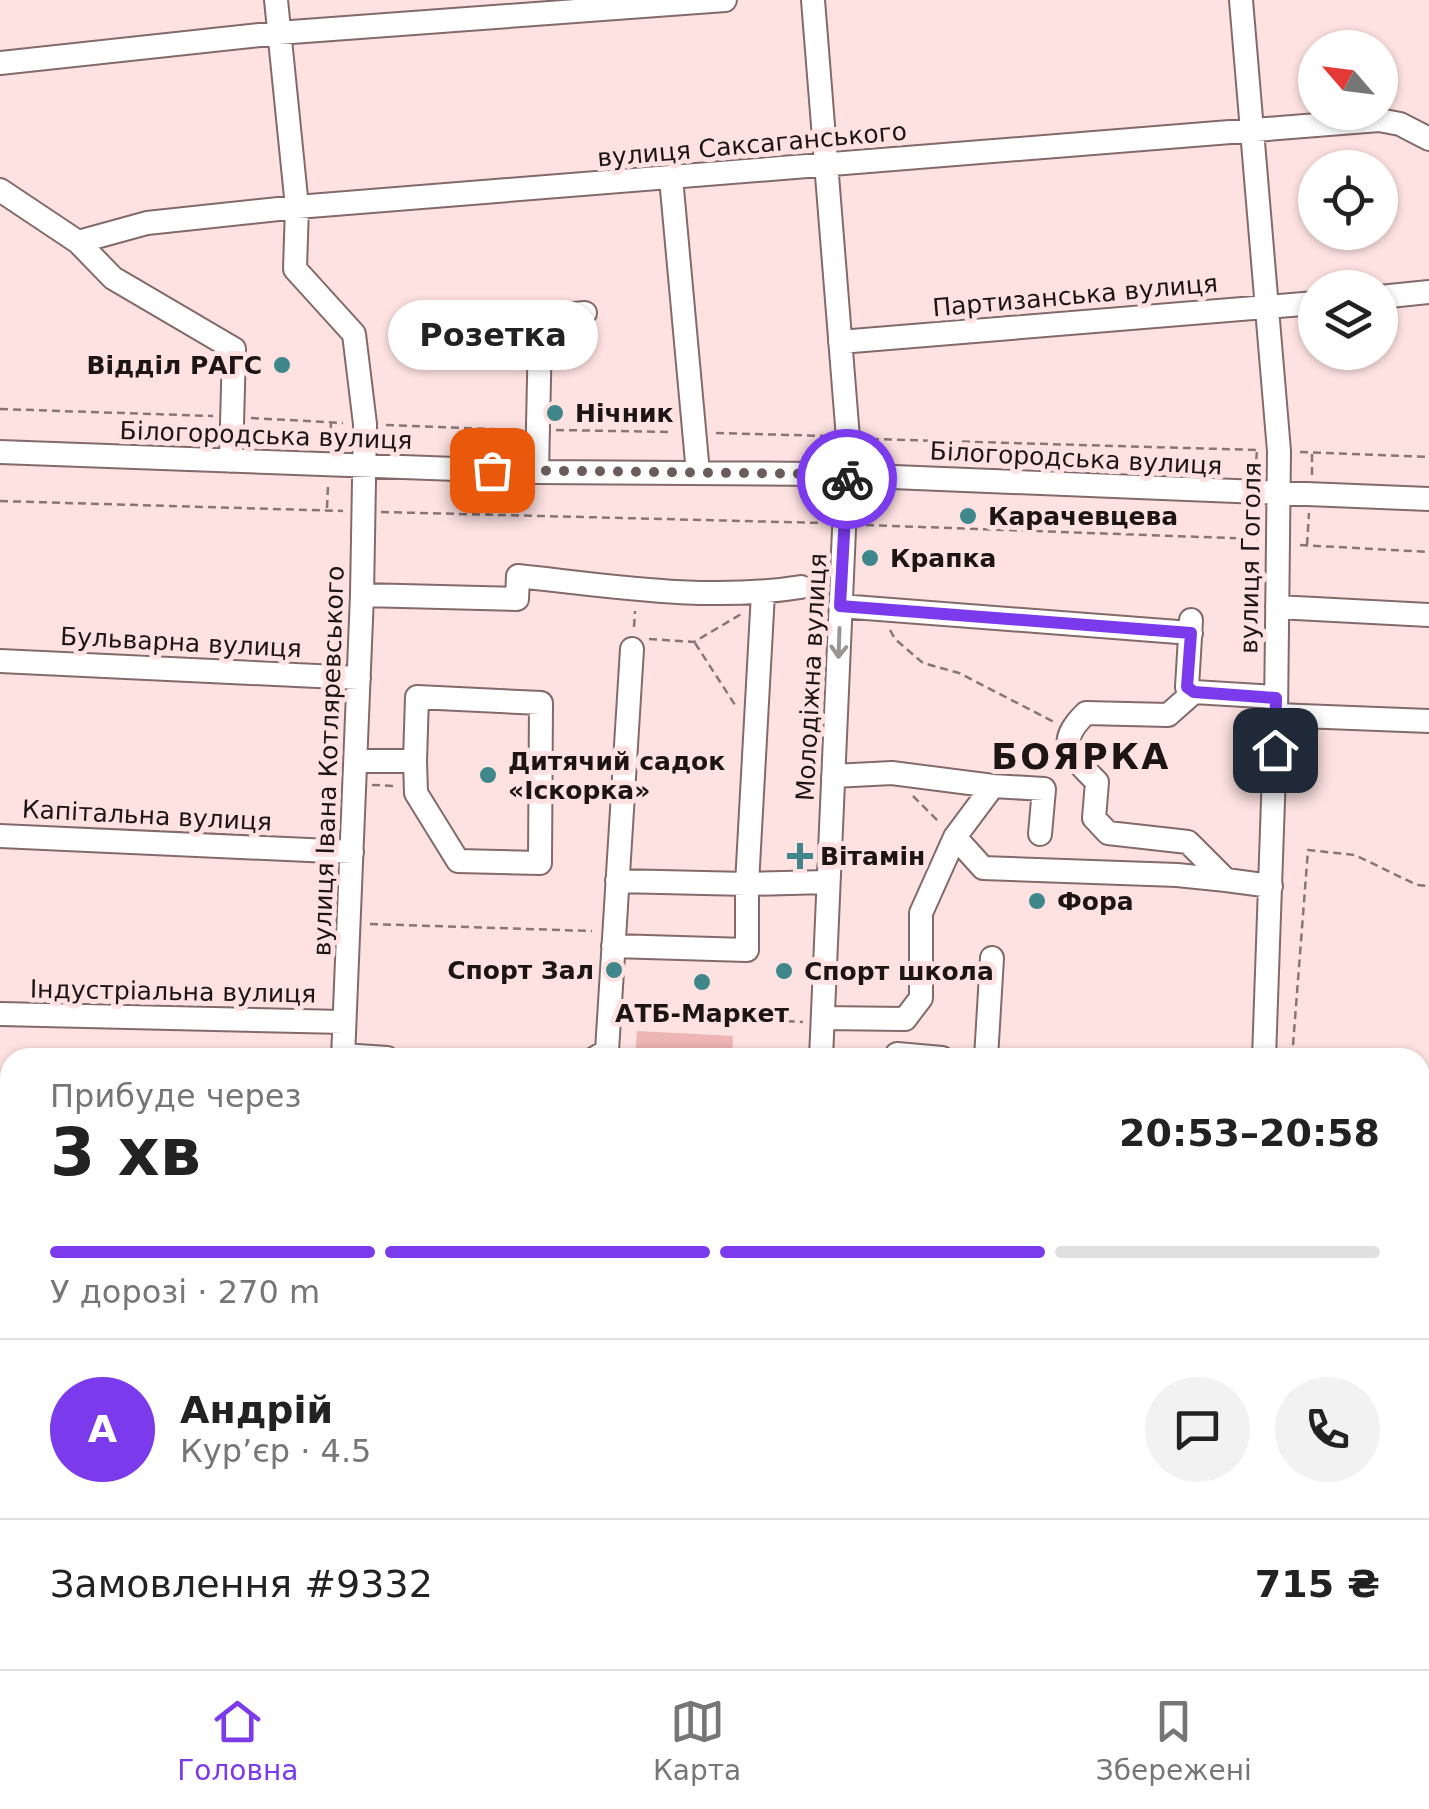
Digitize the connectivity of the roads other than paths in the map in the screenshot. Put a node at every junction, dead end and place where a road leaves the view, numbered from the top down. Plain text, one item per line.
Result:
1 (276, 0) edge
2 (725, 0) edge
3 (814, 0) edge
4 (1241, 0) edge
5 (278, 33) junction
6 (0, 63) edge
7 (1252, 132) junction
8 (1429, 139) edge
9 (826, 164) junction
10 (671, 178) junction
11 (0, 190) edge
12 (297, 207) junction
13 (78, 242) junction
14 (1429, 292) edge
15 (1398, 295) edge
16 (1298, 305) edge
17 (1266, 308) junction
18 (585, 313) dead end
19 (840, 342) junction
20 (0, 452) edge
21 (231, 460) junction
22 (366, 466) junction
23 (538, 472) junction
24 (698, 473) junction
25 (847, 476) junction
26 (1280, 494) junction
27 (1429, 500) edge
28 (801, 587) dead end
29 (362, 595) junction
30 (762, 597) junction
31 (840, 606) junction
32 (1277, 607) junction
33 (1429, 616) edge
34 (633, 644) road end
35 (0, 661) edge
36 (359, 678) junction
37 (1194, 692) junction
38 (1276, 706) junction
39 (1429, 721) edge
40 (356, 761) junction
41 (415, 761) junction
42 (833, 776) junction
43 (993, 786) junction
44 (1040, 834) dead end
45 (0, 836) edge
46 (955, 836) junction
47 (352, 852) junction
48 (617, 880) junction
49 (1226, 880) junction
50 (827, 882) junction
51 (747, 884) junction
52 (1271, 886) junction
53 (613, 939) junction
54 (992, 958) dead end
55 (0, 1014) edge
56 (816, 1020) junction
57 (344, 1022) junction
58 (343, 1048) edge
59 (607, 1048) edge
60 (826, 1048) edge
61 (987, 1048) edge
62 (1264, 1048) edge

1 - 5 street, вулиця Івана Котляревського
2 - 5 street
3 - 9 street, Молодіжна вулиця
4 - 7 street, вулиця Гоголя
5 - 6 street
5 - 12 street, вулиця Івана Котляревського
7 - 8 street, вулиця Саксаганського
7 - 9 street, вулиця Саксаганського
7 - 17 street, вулиця Гоголя
9 - 10 street, вулиця Саксаганського
9 - 19 street, Молодіжна вулиця
10 - 12 street, вулиця Саксаганського
10 - 24 street
11 - 13 street
12 - 13 street, вулиця Саксаганського
12 - 22 street, вулиця Івана Котляревського
13 - 21 street
14 - 15 street
16 - 17 street, Партизанська вулиця
17 - 19 street, Партизанська вулиця
17 - 26 street, вулиця Гоголя
18 - 23 street
19 - 25 street, Молодіжна вулиця
20 - 21 street, Білогородська вулиця
21 - 22 street, Білогородська вулиця
22 - 23 street, Білогородська вулиця
22 - 29 street, вулиця Івана Котляревського
23 - 24 street, Білогородська вулиця
24 - 25 street, Білогородська вулиця
25 - 26 street, Білогородська вулиця
25 - 31 street, Молодіжна вулиця
26 - 27 street, Білогородська вулиця
26 - 32 street, вулиця Гоголя
28 - 30 street
29 - 30 street
29 - 36 street, вулиця Івана Котляревського
30 - 51 street
31 - 37 street
31 -> 42 street, Молодіжна вулиця
32 - 33 street
32 - 38 street, вулиця Гоголя
34 - 48 street
35 - 36 street, Бульварна вулиця
36 - 40 street, вулиця Івана Котляревського
37 - 38 street
37 - 49 street
38 - 39 street
38 - 52 street, вулиця Гоголя
40 - 41 street
40 - 47 street, вулиця Івана Котляревського
41 - 41 street
42 - 43 street
42 - 50 street, Молодіжна вулиця
43 - 44 street
43 - 46 street
45 - 47 street, Капітальна вулиця
46 - 49 street
46 - 56 street
47 - 57 street, вулиця Івана Котляревського
48 - 51 street
48 - 53 street
49 - 52 street
50 - 51 street
50 - 56 street, Молодіжна вулиця
51 - 53 street
52 - 62 street, вулиця Гоголя
53 - 59 street
54 - 61 street
55 - 57 street, Індустріальна вулиця
56 - 60 street, Молодіжна вулиця
57 - 58 street, вулиця Івана Котляревського

